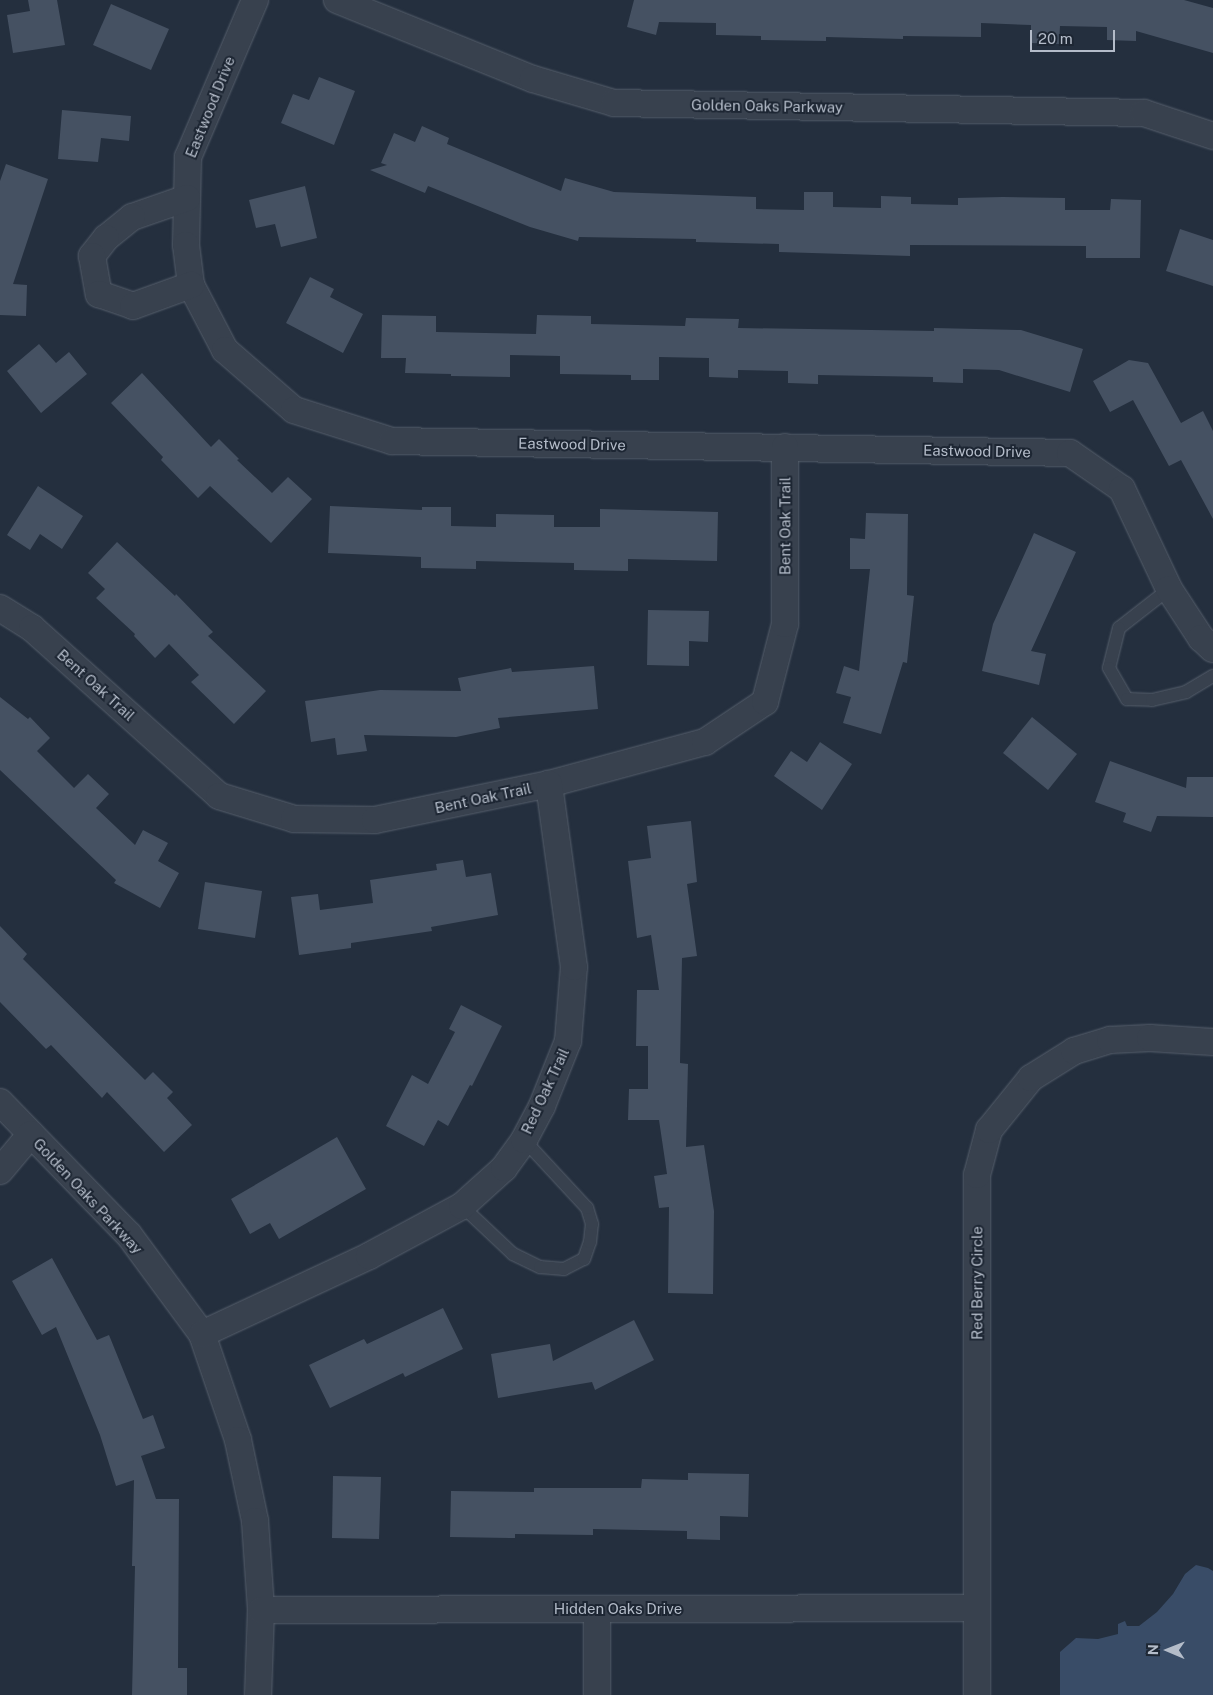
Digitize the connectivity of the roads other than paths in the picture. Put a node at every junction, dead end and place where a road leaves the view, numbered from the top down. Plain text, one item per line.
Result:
1 (255, 0) edge
2 (337, 0) edge
3 (1213, 136) edge
4 (187, 198) junction
5 (191, 286) junction
6 (785, 447) junction
7 (1169, 589) junction
8 (0, 608) edge
9 (1213, 649) edge
10 (1213, 676) edge
11 (549, 784) junction
12 (1213, 1042) edge
13 (0, 1102) edge
14 (31, 1134) junction
15 (524, 1140) junction
16 (0, 1171) edge
17 (462, 1206) junction
18 (202, 1334) junction
19 (975, 1608) junction
20 (597, 1609) junction
21 (261, 1610) junction
22 (258, 1695) edge
23 (597, 1695) edge
24 (977, 1695) edge

1 - 4 street, Eastwood Drive
2 - 3 street, Golden Oaks Parkway
4 - 5 street, Eastwood Drive
4 - 5 street
5 - 6 street, Eastwood Drive
6 - 7 street, Eastwood Drive
6 - 11 street, Bent Oak Trail
7 - 9 street, Eastwood Drive
7 - 10 lane
8 - 11 street, Bent Oak Trail
11 - 15 street, Red Oak Trail
12 - 19 street, Red Berry Circle
13 - 14 street, Golden Oaks Parkway
14 - 16 street
14 - 18 street, Golden Oaks Parkway
15 - 17 street, Red Oak Trail
15 - 17 lane
17 - 18 street, Red Oak Trail
18 - 21 street, Golden Oaks Parkway
19 - 20 street, Hidden Oaks Drive
19 - 24 street, Red Berry Circle
20 - 21 street, Hidden Oaks Drive
20 - 23 street
21 - 22 street, Golden Oaks Parkway

